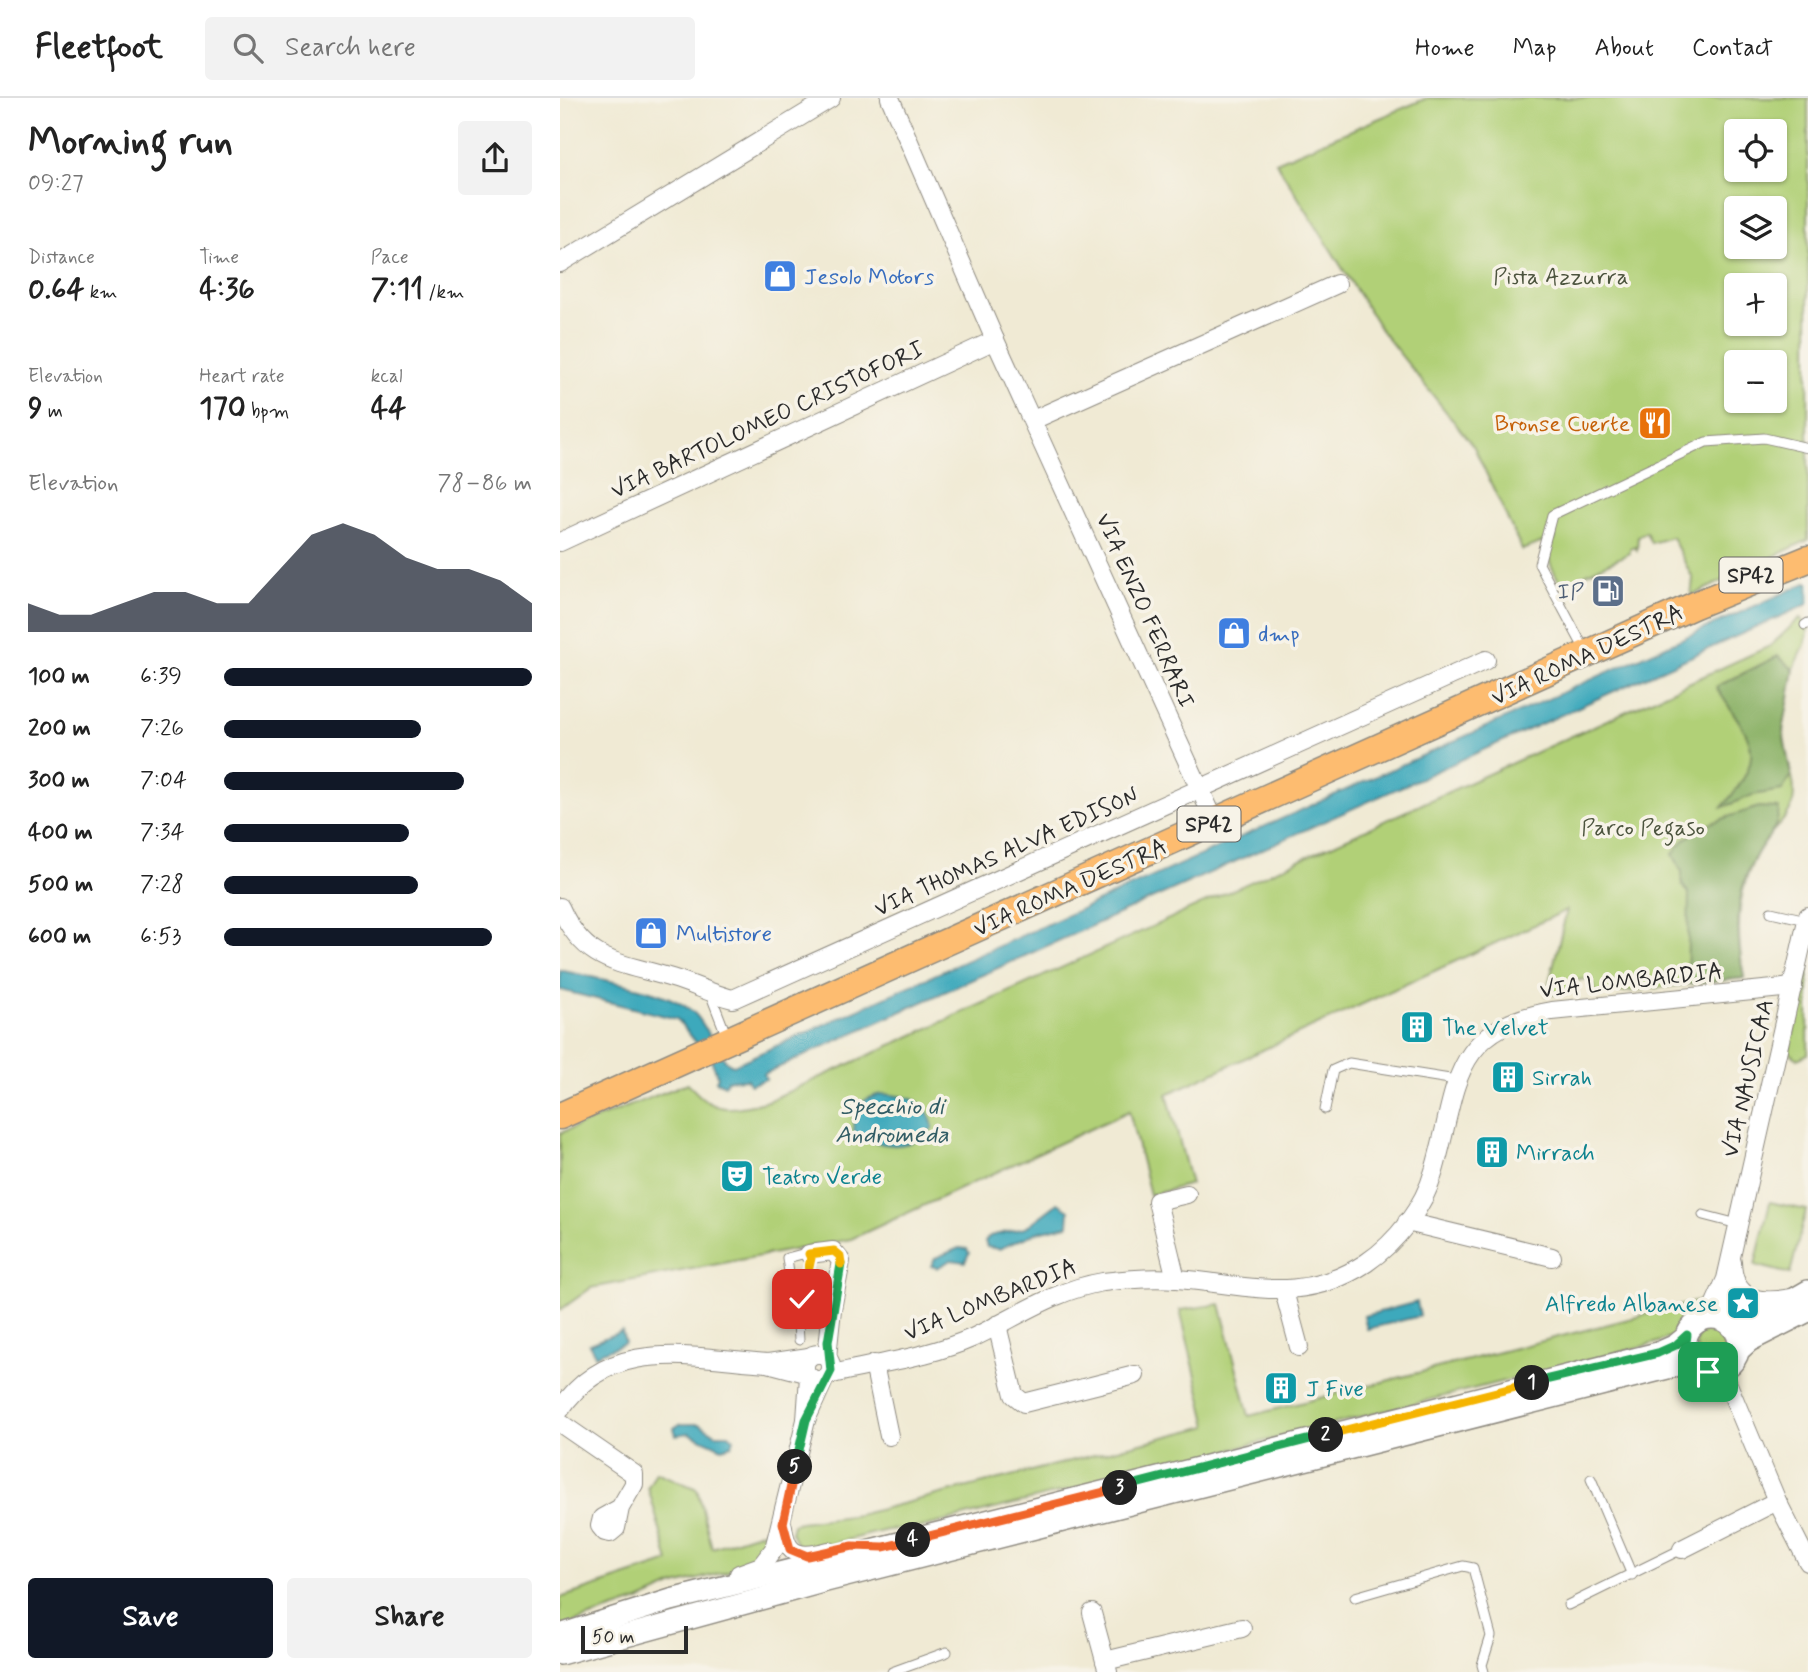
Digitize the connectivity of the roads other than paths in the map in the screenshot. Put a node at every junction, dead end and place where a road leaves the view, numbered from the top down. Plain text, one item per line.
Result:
1 (831, 98) edge
2 (890, 98) edge
3 (560, 263) edge
4 (1337, 284) dead end
5 (995, 340) junction
6 (1033, 419) junction
7 (1808, 448) edge
8 (560, 542) edge
9 (1808, 545) edge
10 (1808, 559) edge
11 (1695, 605) junction
12 (1587, 655) junction
13 (1486, 660) dead end
14 (1201, 791) junction
15 (1215, 822) junction
16 (560, 907) edge
17 (1771, 912) dead end
18 (1807, 918) edge
19 (1793, 987) junction
20 (1766, 991) junction
21 (710, 993) junction
22 (1788, 1007) junction
23 (717, 1045) junction
24 (1456, 1080) junction
25 (1325, 1109) dead end
26 (560, 1116) edge
27 (1187, 1194) dead end
28 (1703, 1215) dead end
29 (1408, 1222) junction
30 (1738, 1224) junction
31 (1732, 1251) junction
32 (809, 1254) junction
33 (1552, 1257) dead end
34 (1176, 1279) junction
35 (1726, 1279) junction
36 (1284, 1291) junction
37 (1805, 1299) edge
38 (797, 1303) junction
39 (1704, 1319) junction
40 (997, 1325) junction
41 (1730, 1325) junction
42 (1687, 1335) junction
43 (799, 1339) dead end
44 (1298, 1347) dead end
45 (1739, 1350) junction
46 (1691, 1362) junction
47 (874, 1364) junction
48 (819, 1366) junction
49 (1723, 1370) junction
50 (1135, 1375) dead end
51 (560, 1410) edge
52 (560, 1423) edge
53 (889, 1436) dead end
54 (1591, 1479) dead end
55 (1777, 1500) junction
56 (620, 1508) dead end
57 (783, 1523) junction
58 (884, 1547) junction
59 (1682, 1549) joint
60 (1808, 1562) edge
61 (1632, 1575) junction
62 (1355, 1597) dead end
63 (671, 1601) junction
64 (1568, 1605) dead end
65 (1093, 1613) dead end
66 (1242, 1628) dead end
67 (560, 1635) edge
68 (947, 1652) dead end
69 (560, 1654) edge
70 (1106, 1667) edge
71 (892, 1672) edge
72 (1484, 1672) edge

1 - 3 street
2 - 5 street, VIA ENZO FERRARI
4 - 6 street
5 - 6 street, VIA ENZO FERRARI
5 - 8 street, VIA BARTOLOMEO CRISTOFORI
6 - 14 street, VIA ENZO FERRARI
7 - 12 lane
9 - 11 main road, VIA ROMA DESTRA / SP42
10 - 11 main road, VIA ROMA DESTRA / SP42
11 - 12 main road, VIA ROMA DESTRA / SP42
12 - 15 main road, VIA ROMA DESTRA / SP42
13 - 14 street, VIA THOMAS ALVA EDISON
14 - 15 street, VIA ENZO FERRARI
14 - 21 street, VIA THOMAS ALVA EDISON
15 - 23 main road, VIA ROMA DESTRA / SP42
16 - 21 street, VIA THOMAS ALVA EDISON
17 - 18 lane
18 - 19 street, VIA NAUSICAA
19 - 20 street, VIA LOMBARDIA
19 - 22 street, VIA NAUSICAA
20 - 22 street
20 - 24 street, VIA LOMBARDIA
21 - 23 lane
22 - 30 street, VIA NAUSICAA
23 - 26 main road, VIA ROMA DESTRA
24 - 25 lane
24 - 29 street, VIA LOMBARDIA
27 - 34 street
28 - 30 lane
29 - 33 street
29 - 36 street, VIA LOMBARDIA
30 - 31 street, VIA NAUSICAA
31 - 35 street, VIA NAUSICAA
31 - 37 street, VIA NAUSICAA
32 - 38 lane
32 - 38 lane
32 - 48 street
34 - 36 street, VIA LOMBARDIA
34 - 40 street, VIA LOMBARDIA
35 - 39 street, VIA NAUSICAA
35 - 41 street, VIA NAUSICAA
36 - 44 street
37 - 41 street
37 - 45 street
38 - 43 lane
39 - 41 street
39 - 42 street
40 - 47 street, VIA LOMBARDIA
40 - 50 street
41 - 45 street
42 - 46 street
42 - 58 street
45 - 49 street
46 - 49 street
46 - 69 street
47 - 48 street, VIA LOMBARDIA
47 - 53 street
48 - 51 street, VIA LOMBARDIA
48 - 57 street
49 - 55 street
52 - 56 street
54 - 61 lane
55 - 59 street
55 - 60 street
57 - 58 street
57 - 63 street
58 - 63 street
59 - 61 lane
61 - 64 lane
62 - 72 lane
63 - 67 street
65 - 70 street
66 - 70 street
68 - 71 lane

